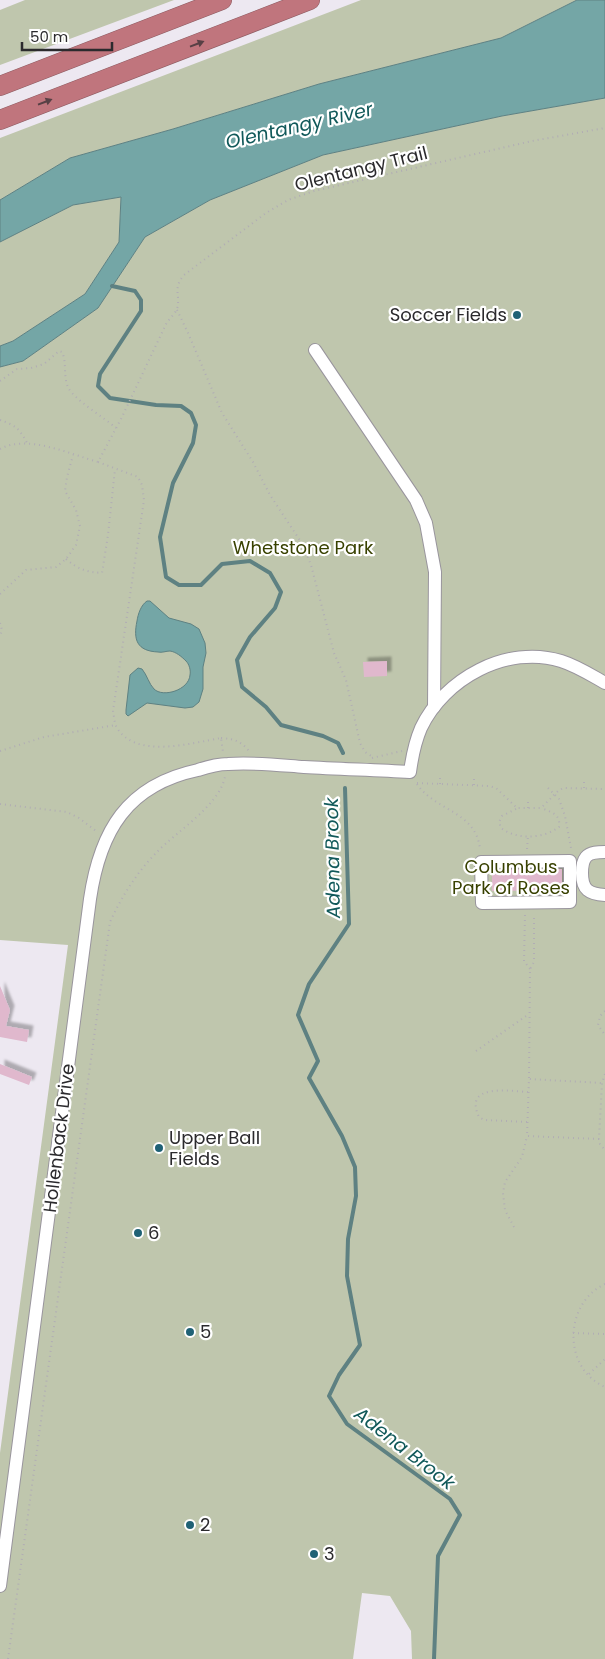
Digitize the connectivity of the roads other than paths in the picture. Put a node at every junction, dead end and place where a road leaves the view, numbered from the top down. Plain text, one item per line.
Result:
1 (222, 0) edge
2 (310, 0) edge
3 (0, 86) edge
4 (0, 120) edge
5 (315, 350) dead end
6 (605, 683) edge
7 (434, 707) junction
8 (605, 852) edge
9 (605, 894) edge
10 (529, 902) joint
11 (0, 1586) edge

1 - 3 highway
4 -> 2 highway
5 - 7 street
6 - 7 street
7 - 11 street, Hollenback Drive
8 - 9 street
10 - 10 street

